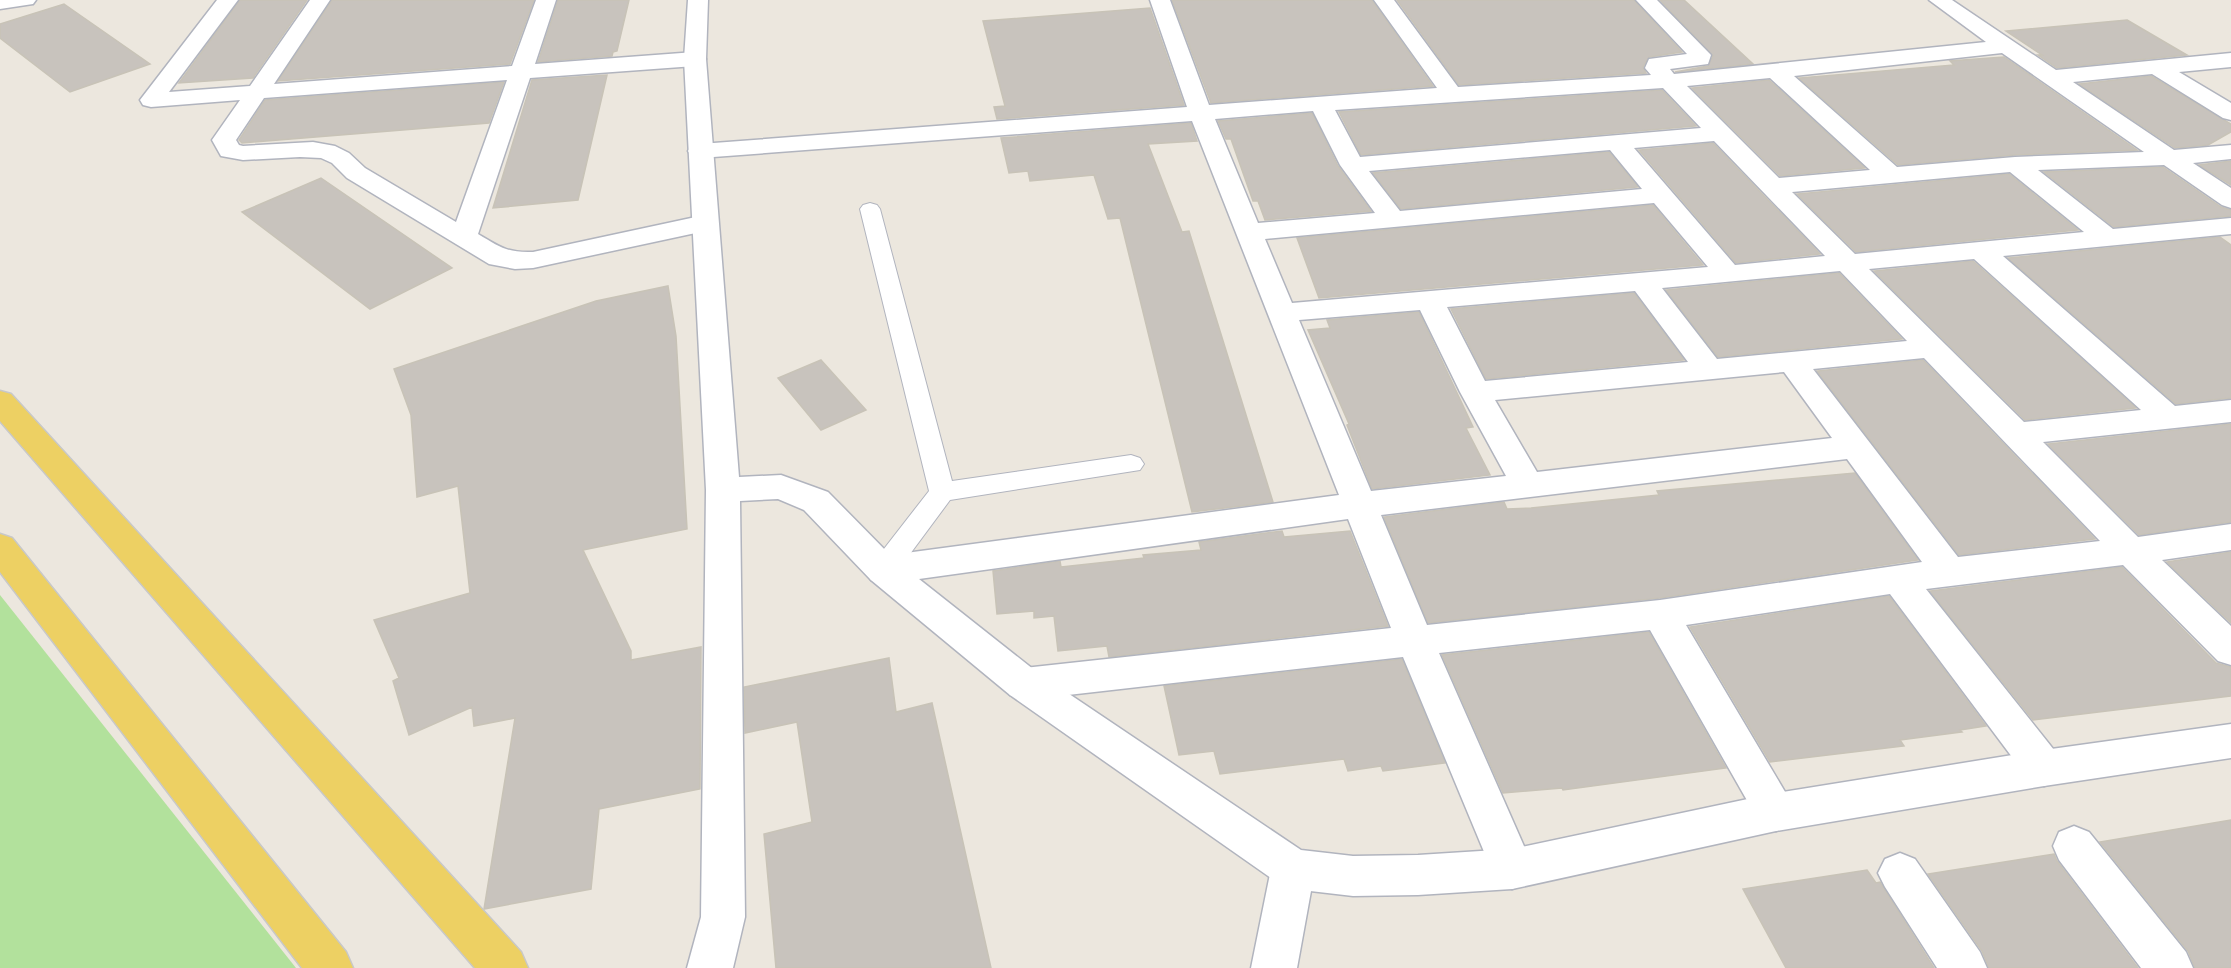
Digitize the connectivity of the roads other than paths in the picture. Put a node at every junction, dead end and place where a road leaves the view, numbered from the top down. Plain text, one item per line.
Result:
1 (26, 0) edge
2 (228, 0) edge
3 (320, 0) edge
4 (546, 0) edge
5 (698, 0) edge
6 (1160, 0) edge
7 (1384, 0) edge
8 (1646, 0) edge
9 (1939, 0) edge
10 (0, 3) edge
11 (2006, 46) junction
12 (695, 59) junction
13 (2231, 60) edge
14 (2156, 67) junction
15 (519, 72) junction
16 (1776, 72) junction
17 (2051, 77) junction
18 (1667, 80) junction
19 (257, 92) junction
20 (1452, 94) junction
21 (1321, 104) junction
22 (2231, 113) edge
23 (1202, 114) junction
24 (1720, 133) junction
25 (1616, 142) junction
26 (700, 151) junction
27 (2231, 152) edge
28 (2169, 158) junction
29 (2015, 164) junction
30 (1352, 165) junction
31 (1892, 176) junction
32 (1772, 186) junction
33 (1660, 195) junction
34 (2231, 200) edge
35 (870, 209) dead end
36 (1393, 219) junction
37 (705, 223) junction
38 (2231, 226) edge
39 (1251, 232) junction
40 (464, 237) junction
41 (2106, 237) junction
42 (1979, 249) junction
43 (1846, 261) junction
44 (1726, 272) junction
45 (1642, 282) junction
46 (1429, 300) junction
47 (1283, 313) junction
48 (1932, 348) junction
49 (1792, 362) junction
50 (1710, 370) junction
51 (1475, 392) junction
52 (0, 401) edge
53 (2231, 411) edge
54 (2168, 417) junction
55 (2016, 435) junction
56 (1855, 447) junction
57 (1131, 464) dead end
58 (1528, 485) junction
59 (723, 490) junction
60 (942, 492) junction
61 (1360, 505) junction
62 (2231, 537) edge
63 (0, 547) edge
64 (2131, 551) junction
65 (883, 570) junction
66 (1949, 572) junction
67 (1899, 580) junction
68 (1660, 614) junction
69 (1414, 641) junction
70 (2231, 650) edge
71 (1024, 684) junction
72 (2231, 741) edge
73 (2044, 768) junction
74 (1776, 812) junction
75 (2074, 846) dead end
76 (1293, 869) junction
77 (1512, 869) junction
78 (1900, 873) dead end
79 (330, 968) edge
80 (505, 968) edge
81 (710, 968) edge
82 (1274, 968) edge
83 (1964, 968) edge
84 (2170, 968) edge

1 - 10 street
2 - 19 street
3 - 19 street
4 - 15 street
5 - 12 street
6 - 23 street
7 - 20 street
8 - 18 street
9 - 11 street
11 - 16 street
11 - 17 street
12 - 15 street
12 - 26 street
13 - 14 street
14 - 17 street
14 - 22 street
15 - 19 street
15 - 40 street
16 - 18 street
16 - 31 street
17 - 28 street
18 - 20 street
18 - 24 street
19 - 40 street
20 - 21 street
21 - 23 street
21 - 30 street
23 - 26 street
23 - 39 street
24 - 25 street
24 - 32 street
25 - 30 street
25 - 33 street
26 - 37 street
27 - 28 street
28 - 29 street
28 - 34 street
29 - 31 street
29 - 41 street
30 - 36 street
31 - 32 street
32 - 43 street
33 - 36 street
33 - 44 street
35 - 60 lane
36 - 39 street
37 - 40 street
37 - 59 street
38 - 41 street
39 - 47 street
41 - 42 street
42 - 43 street
42 - 54 street
43 - 44 street
43 - 48 street
44 - 45 street
45 - 46 street
45 - 50 street
46 - 47 street
46 - 51 street
47 - 61 street
48 - 49 street
48 - 55 street
49 - 50 street
49 - 56 street
50 - 51 street
51 - 58 street
52 - 80 main road
53 - 54 street
54 - 55 street
55 - 64 street
56 - 58 street
56 - 66 street
57 - 60 lane
58 - 61 street
59 - 65 street
59 - 81 street
60 - 65 lane
61 - 65 street
61 - 69 street
62 - 64 street
63 - 79 main road
64 - 66 street
64 - 70 street
65 - 71 street
66 - 67 street
67 - 68 street
67 - 73 street
68 - 69 street
68 - 74 street
69 - 71 street
69 - 77 street
71 - 76 street
72 - 73 street
73 - 74 street
74 - 77 street
75 - 84 street
76 - 77 street
76 - 82 street
78 - 83 street

